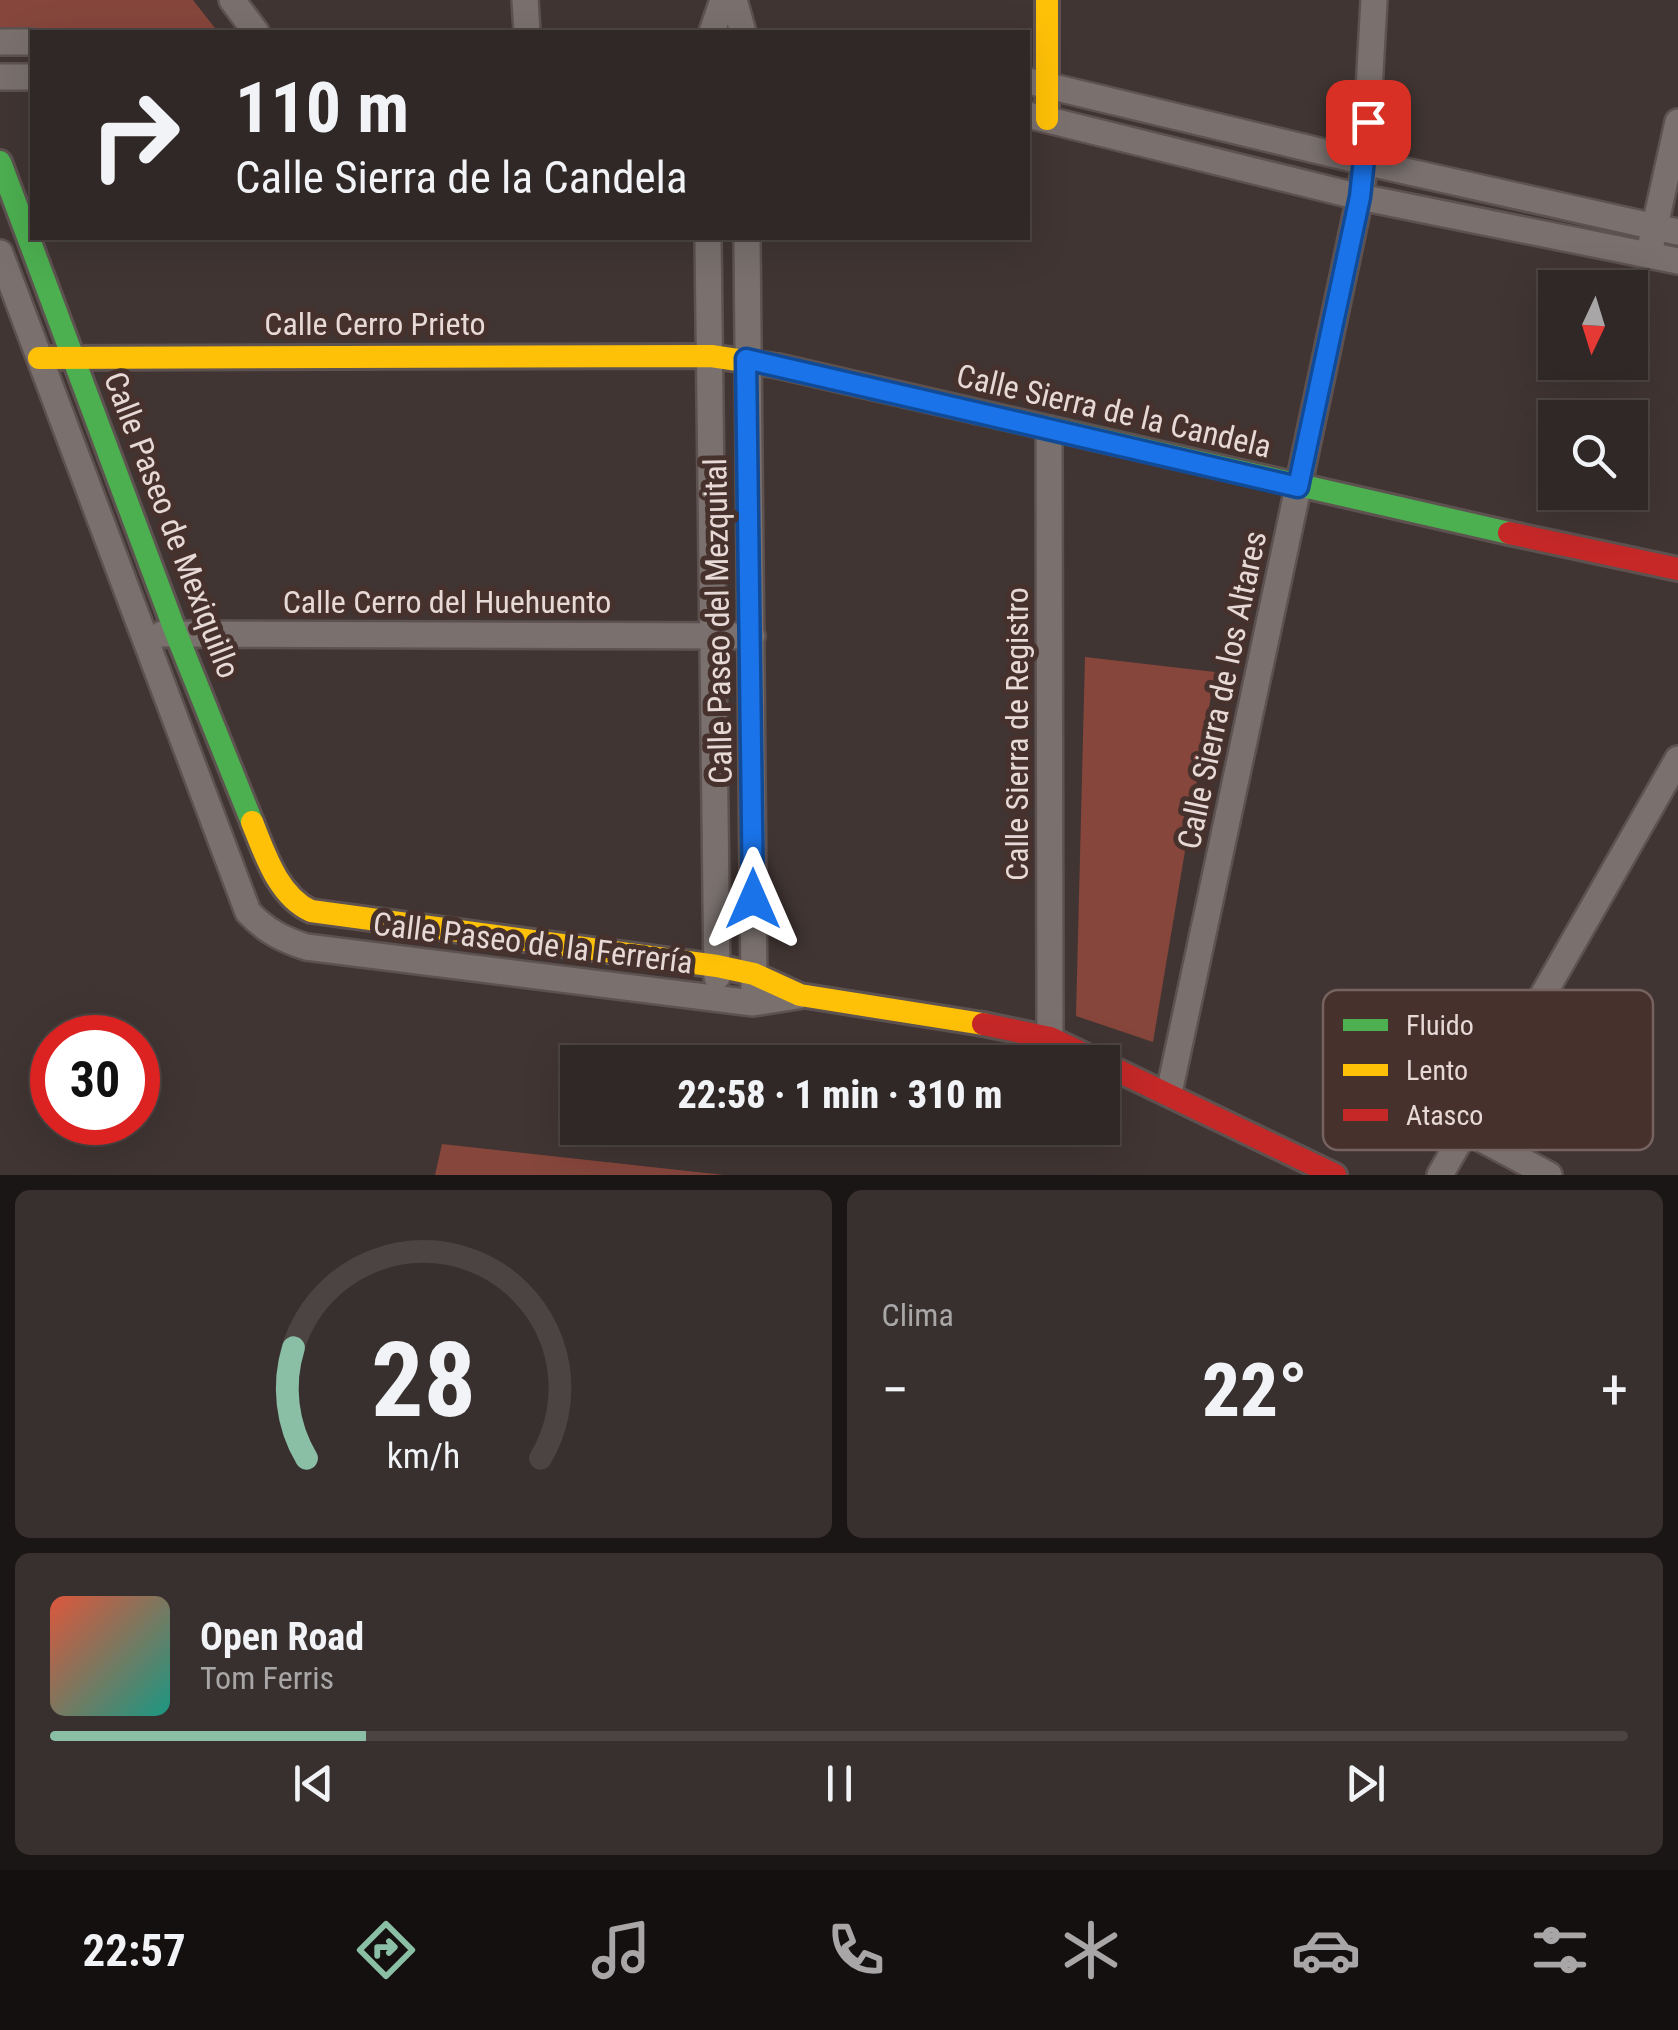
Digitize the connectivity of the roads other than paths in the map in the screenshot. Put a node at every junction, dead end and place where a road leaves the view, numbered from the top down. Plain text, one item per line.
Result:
1 (232, 0) edge
2 (525, 0) edge
3 (723, 0) edge
4 (734, 0) edge
5 (1048, 0) edge
6 (1374, 1) edge
7 (254, 30) edge
8 (528, 30) edge
9 (713, 30) edge
10 (742, 30) edge
11 (0, 42) edge
12 (30, 42) edge
13 (0, 77) edge
14 (30, 77) edge
15 (1038, 84) edge
16 (1038, 117) edge
17 (1678, 122) edge
18 (0, 162) edge
19 (1365, 162) junction
20 (1360, 197) junction
21 (1666, 230) edge
22 (30, 240) edge
23 (30, 240) edge
24 (708, 240) edge
25 (747, 240) edge
26 (0, 253) edge
27 (1648, 255) junction
28 (1678, 261) edge
29 (75, 356) junction
30 (712, 356) junction
31 (39, 358) junction
32 (746, 359) junction
33 (1049, 429) junction
34 (1298, 487) junction
35 (1678, 569) edge
36 (176, 632) junction
37 (142, 636) junction
38 (713, 636) junction
39 (752, 636) junction
40 (1678, 760) edge
41 (295, 904) junction
42 (262, 926) junction
43 (717, 966) junction
44 (754, 974) junction
45 (1546, 990) edge
46 (800, 995) junction
47 (716, 998) junction
48 (754, 1003) junction
49 (1050, 1038) junction
50 (1169, 1093) junction
51 (1454, 1150) edge
52 (1503, 1150) edge
53 (1335, 1175) edge
54 (1440, 1175) edge
55 (1549, 1175) edge

1 - 7 street
2 - 8 street
3 - 9 street
4 - 10 street
5 - 15 street
6 - 19 street, Calle Sierra de los Altares
11 - 12 street
13 - 14 street
15 - 16 street
15 - 19 street
16 - 20 street
17 - 21 street
18 - 23 street, Calle Paseo de Mexiquillo
19 - 20 street, Calle Sierra de los Altares
19 - 21 street
20 - 27 street
20 - 34 street, Calle Sierra de los Altares
21 - 27 street
22 - 29 street, Calle Paseo de Mexiquillo
24 - 30 street, Calle Paseo del Mezquital
25 - 32 street, Calle Paseo del Mezquital
26 - 31 street, Calle Paseo de Mexiquillo
27 - 28 street
29 - 30 street, Calle Cerro Prieto
29 - 31 street, Calle Cerro Prieto
29 - 36 street, Calle Paseo de Mexiquillo
30 - 32 street, Calle Sierra de la Candela
30 - 38 street, Calle Paseo del Mezquital
31 - 37 street, Calle Paseo de Mexiquillo
32 - 33 street, Calle Sierra de la Candela
32 - 39 street, Calle Paseo del Mezquital
33 - 34 street, Calle Sierra de la Candela
33 - 49 street, Calle Sierra de Registro
34 - 35 street, Calle Sierra de la Candela
34 - 50 street, Calle Sierra de los Altares
36 - 37 street, Calle Cerro del Huehuento
36 - 38 street, Calle Cerro del Huehuento
36 - 41 street, Calle Paseo de Mexiquillo
37 - 42 street, Calle Paseo de Mexiquillo
38 - 39 street, Calle Cerro del Huehuento
38 - 43 street, Calle Paseo del Mezquital
39 - 44 street, Calle Paseo del Mezquital
40 - 45 street
41 - 42 street
41 - 43 street, Calle Paseo de la Ferrería
42 - 47 street, Calle Paseo de la Ferrería
43 - 44 street, Calle Paseo de la Ferrería
43 - 47 street, Calle Paseo del Mezquital
44 - 46 street, Calle Paseo de la Ferrería
44 - 48 street, Calle Paseo del Mezquital
46 - 48 street, Calle Paseo de la Ferrería
46 - 49 street, Calle Paseo de la Ferrería
47 - 48 street, Calle Paseo de la Ferrería
49 - 50 street, Calle Paseo de la Ferrería
50 - 53 street, Calle Paseo de la Ferrería
51 - 54 street
52 - 55 street

